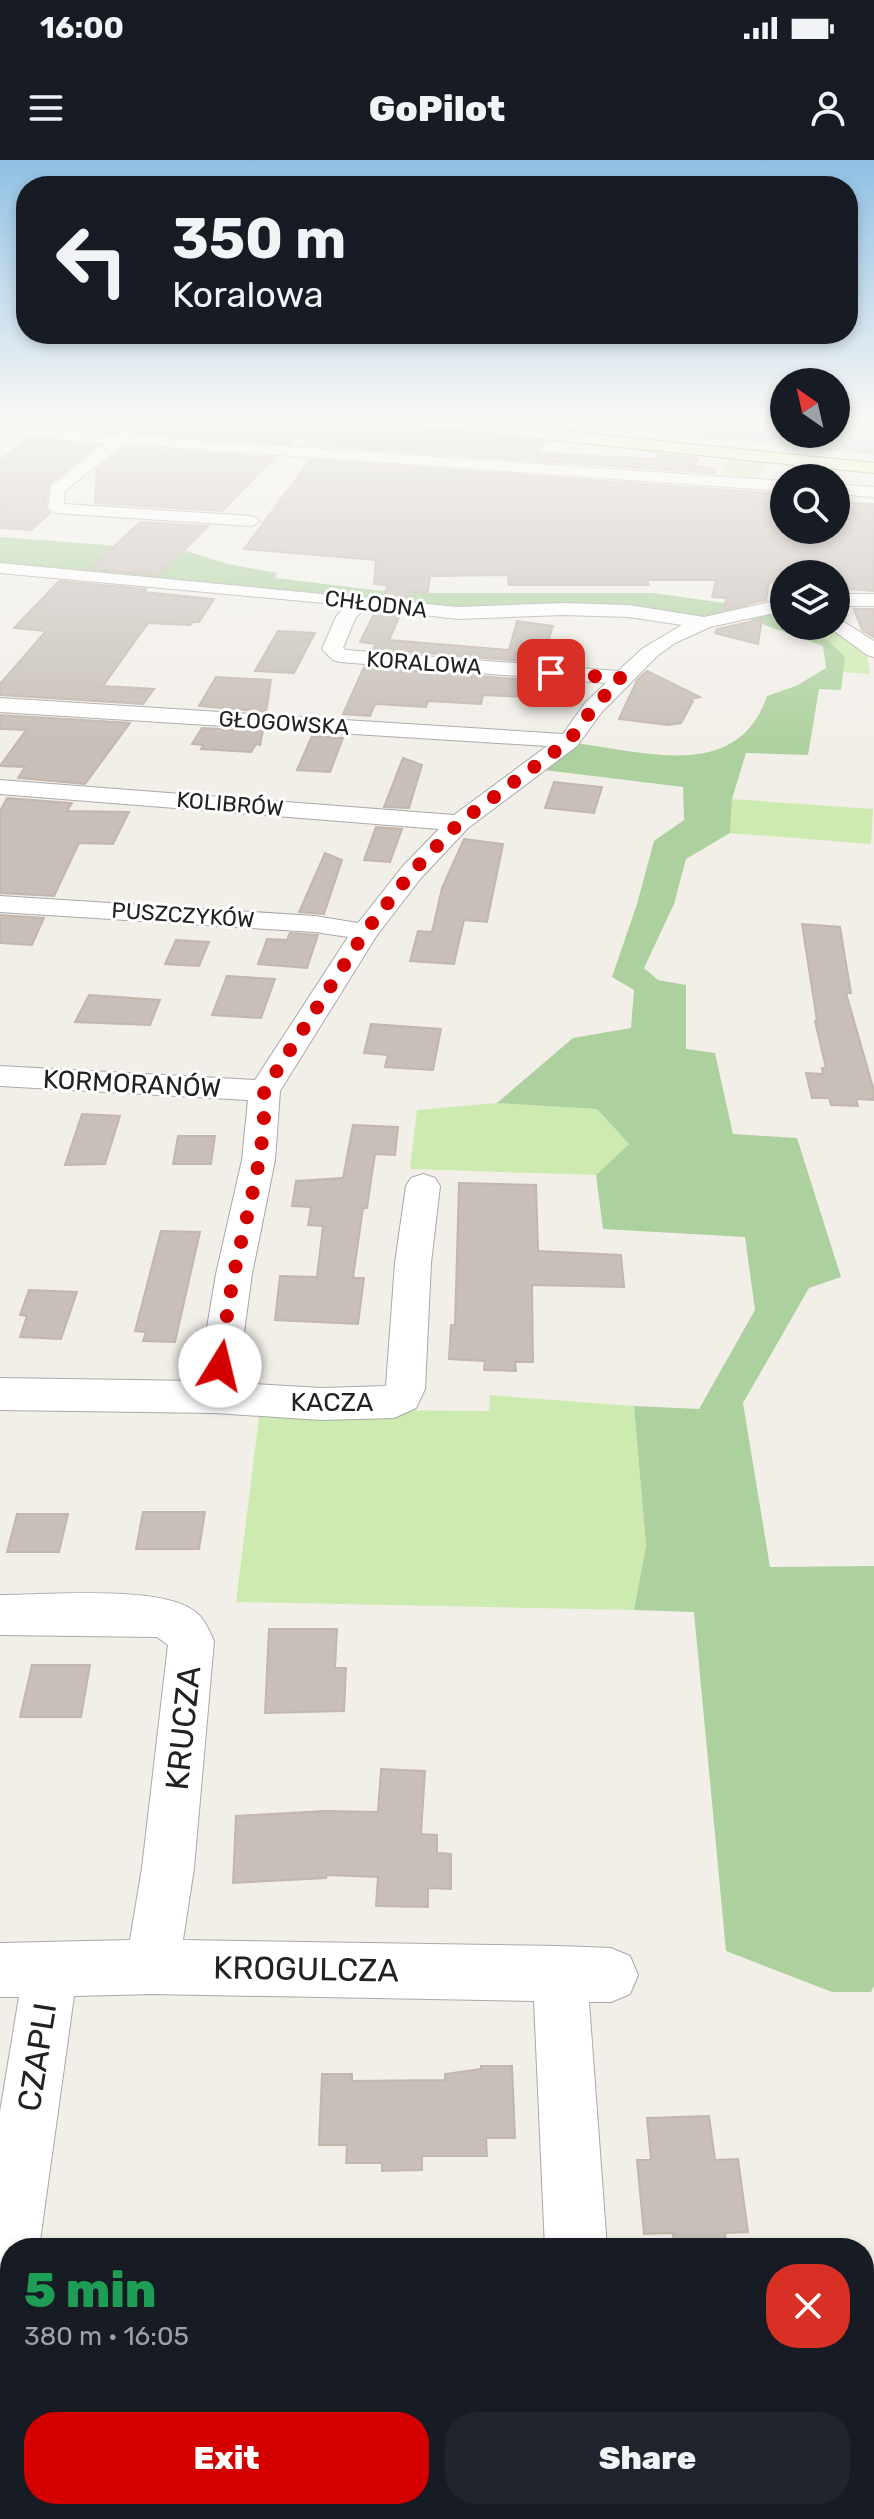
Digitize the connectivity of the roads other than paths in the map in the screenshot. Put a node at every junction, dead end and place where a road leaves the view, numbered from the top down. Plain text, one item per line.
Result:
1 (0, 568) edge
2 (850, 600) edge
3 (874, 600) edge
4 (359, 602) junction
5 (770, 608) edge
6 (704, 623) junction
7 (850, 633) edge
8 (874, 651) edge
9 (621, 678) junction
10 (0, 705) edge
11 (569, 741) junction
12 (0, 787) edge
13 (459, 823) junction
14 (0, 904) edge
15 (365, 932) junction
16 (0, 1076) edge
17 (264, 1091) junction
18 (423, 1186) dead end
19 (0, 1394) edge
20 (215, 1397) junction
21 (0, 1615) edge
22 (152, 1967) junction
23 (25, 1970) edge
24 (7, 2238) edge
25 (576, 2238) edge

1 - 4 street, CHŁODNA
2 - 3 street
4 - 6 street, CHŁODNA
4 - 9 street, KORALOWA
5 - 6 street
6 - 9 street
7 - 8 street
9 - 11 street
10 - 11 street, GŁOGOWSKA
11 - 13 street
12 - 13 street, KOLIBRÓW
13 - 15 street
14 - 15 street, PUSZCZYKÓW
15 - 17 street
16 - 17 street, KORMORANÓW
17 - 20 street
18 - 20 street, KACZA
19 - 20 street, KACZA
21 - 22 street, KRUCZA
22 - 23 street, KROGULCZA
22 - 25 street, KROGULCZA
23 - 24 street, CZAPLI

